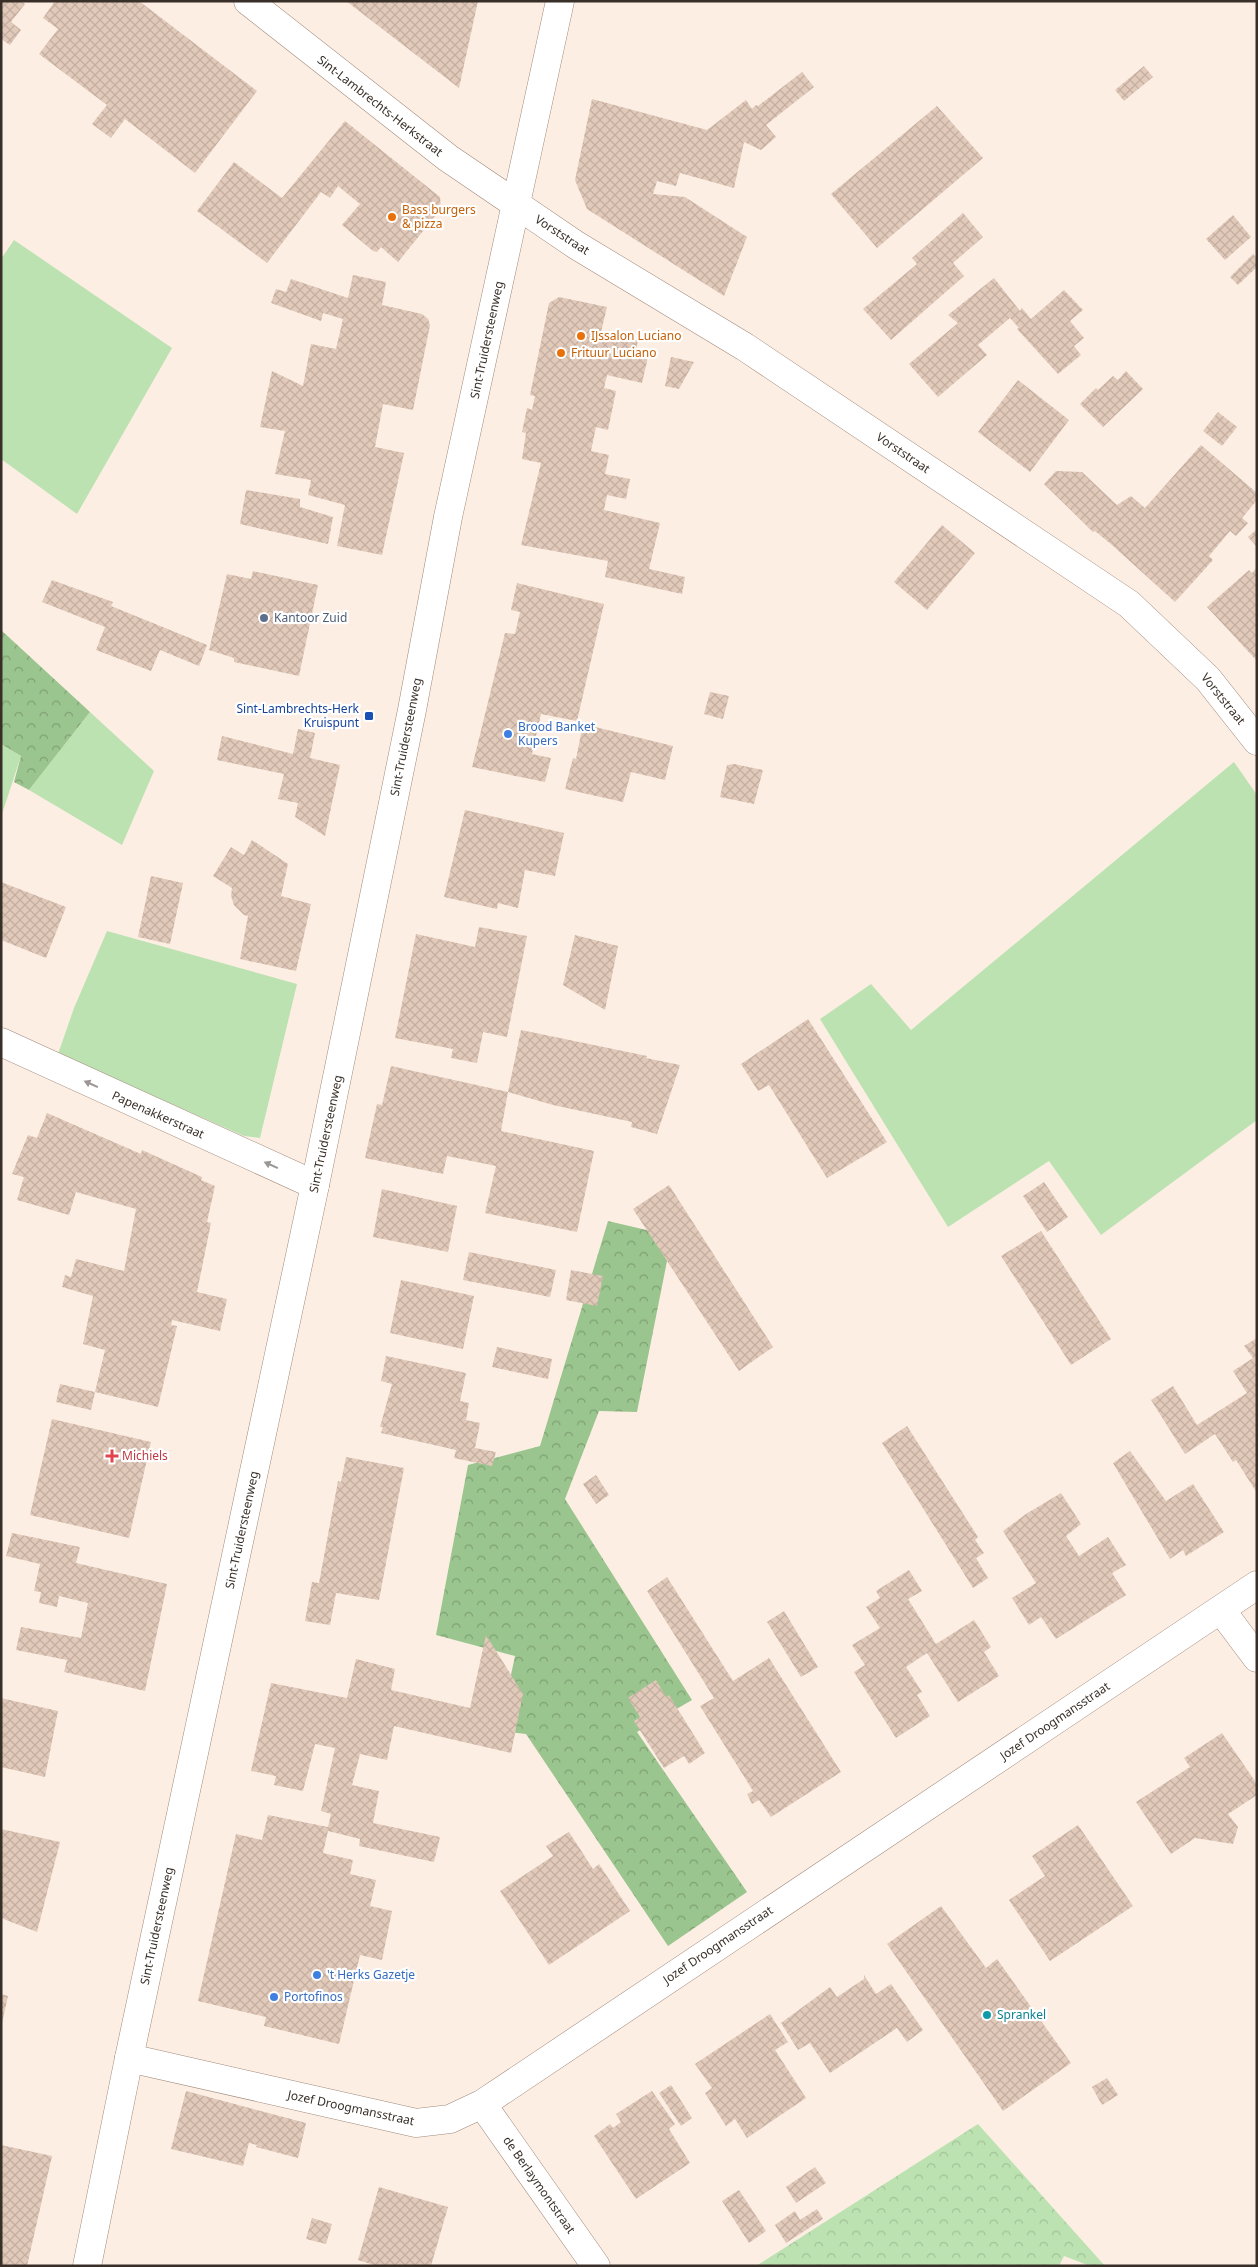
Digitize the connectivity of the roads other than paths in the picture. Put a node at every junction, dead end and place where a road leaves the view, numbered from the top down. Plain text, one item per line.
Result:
1 (248, 1) edge
2 (560, 1) edge
3 (517, 205) junction
4 (1257, 741) edge
5 (3, 1043) edge
6 (315, 1185) junction
7 (1257, 1585) edge
8 (1221, 1610) junction
9 (1257, 1658) edge
10 (129, 2058) junction
11 (482, 2104) junction
12 (87, 2266) edge
13 (596, 2266) edge

1 - 3 street, Sint-Lambrechts-Herkstraat
2 - 3 street, Sint-Truidersteenweg
3 - 4 street, Vorststraat
3 - 6 street, Sint-Truidersteenweg
6 -> 5 street, Papenakkerstraat
6 - 10 street, Sint-Truidersteenweg
7 - 8 street, Jozef Droogmansstraat
8 - 9 street
8 - 11 street, Jozef Droogmansstraat
10 - 11 street, Jozef Droogmansstraat
10 - 12 street, Sint-Truidersteenweg
11 - 13 street, de Berlaymontstraat

